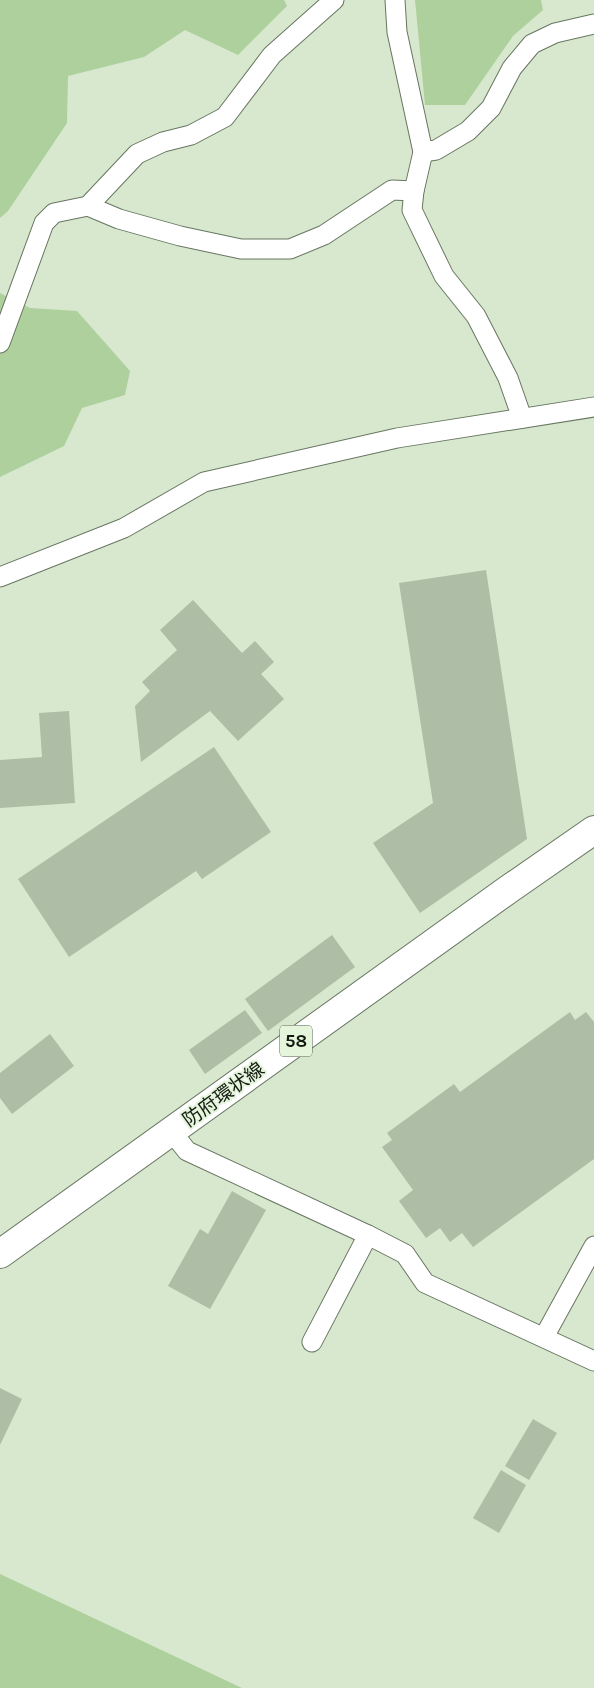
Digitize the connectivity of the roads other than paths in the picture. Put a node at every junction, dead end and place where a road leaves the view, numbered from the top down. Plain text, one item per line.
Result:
1 (334, 0) edge
2 (395, 0) edge
3 (594, 24) edge
4 (423, 152) junction
5 (414, 191) junction
6 (88, 206) junction
7 (0, 343) edge
8 (594, 408) edge
9 (522, 418) junction
10 (0, 577) edge
11 (594, 830) edge
12 (171, 1131) junction
13 (368, 1235) junction
14 (594, 1246) edge
15 (0, 1254) edge
16 (544, 1337) junction
17 (312, 1342) dead end
18 (594, 1361) edge

1 - 6 street
2 - 4 street
3 - 4 street
4 - 5 street
5 - 6 street
5 - 9 street
6 - 7 street
8 - 9 street
9 - 10 street
11 - 12 main road, 防府環状線 / 58
12 - 13 street
12 - 15 main road, 防府環状線 / 58
13 - 16 street
13 - 17 street
14 - 16 street
16 - 18 street

